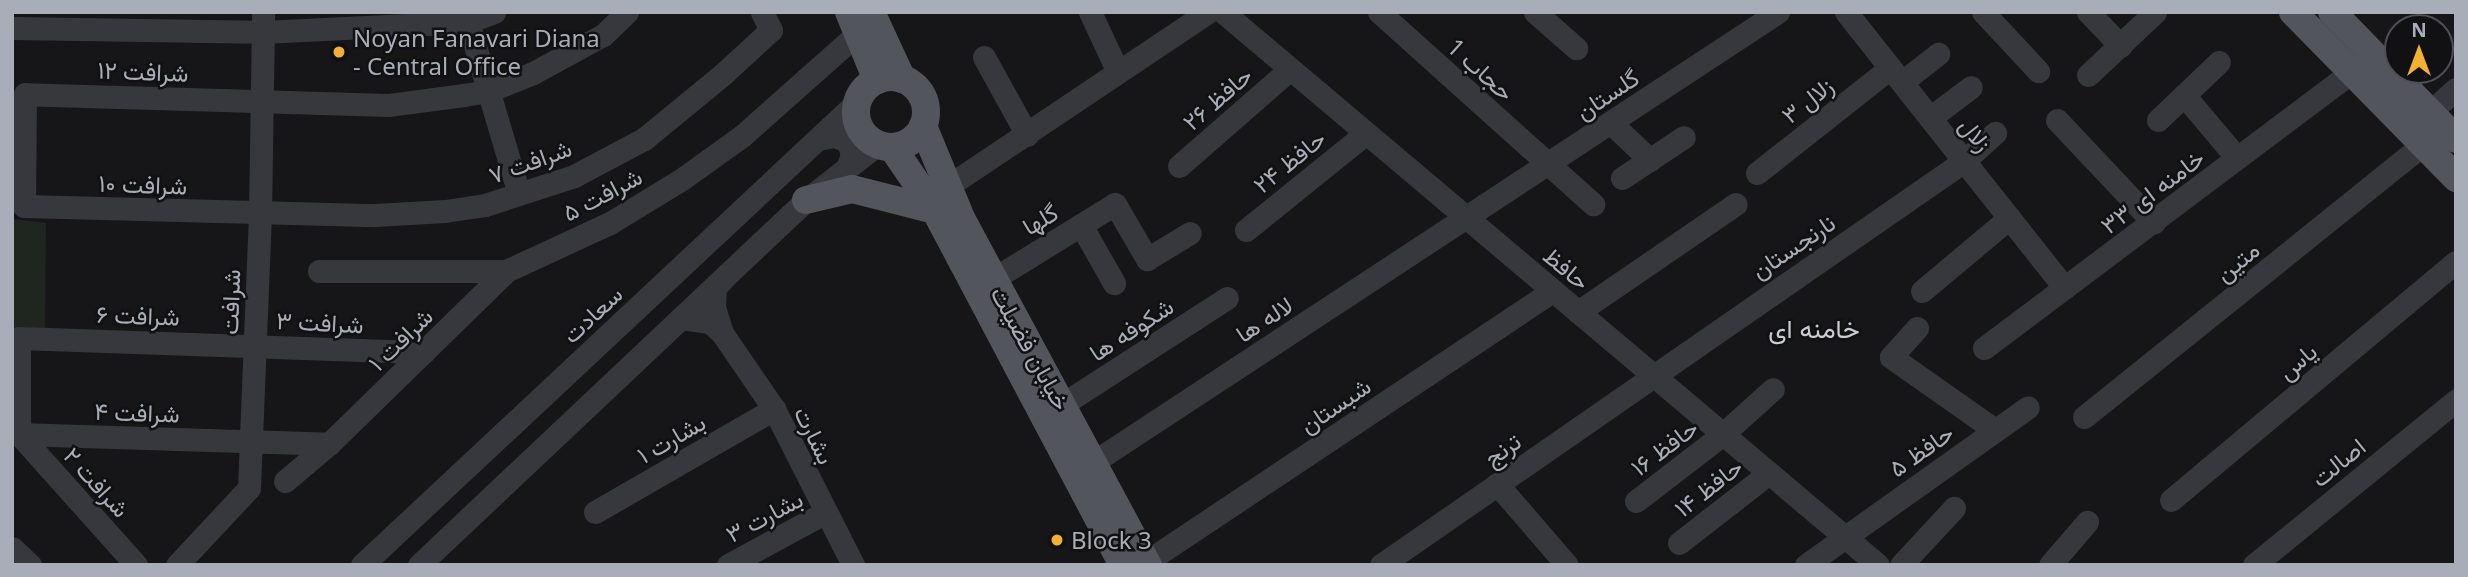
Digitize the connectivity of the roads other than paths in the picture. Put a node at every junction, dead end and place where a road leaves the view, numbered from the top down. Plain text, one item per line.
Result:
1 (494, 12) edge
2 (627, 12) edge
3 (1090, 12) edge
4 (1208, 12) edge
5 (1223, 12) edge
6 (1379, 12) edge
7 (1535, 12) edge
8 (1778, 12) edge
9 (1983, 12) edge
10 (2088, 12) edge
11 (2155, 12) edge
12 (2293, 12) edge
13 (2332, 12) edge
14 (1852, 14) edge
15 (860, 19) edge
16 (766, 21) edge
17 (263, 22) edge
18 (468, 22) junction
19 (12, 28) edge
20 (2121, 46) junction
21 (1576, 48) dead end
22 (1938, 54) dead end
23 (984, 57) dead end
24 (2219, 62) dead end
25 (1290, 69) junction
26 (2038, 71) dead end
27 (1118, 72) junction
28 (2350, 73) junction
29 (1896, 75) junction
30 (2088, 75) dead end
31 (889, 79) junction
32 (1971, 87) dead end
33 (2456, 89) edge
34 (489, 91) junction
35 (2185, 95) junction
36 (260, 100) junction
37 (858, 101) junction
38 (2430, 113) junction
39 (1930, 118) junction
40 (2057, 120) dead end
41 (2158, 120) dead end
42 (1611, 122) junction
43 (923, 126) junction
44 (1366, 133) junction
45 (1995, 133) dead end
46 (1027, 135) junction
47 (1684, 137) dead end
48 (818, 139) junction
49 (2456, 139) edge
50 (885, 145) junction
51 (2422, 145) junction
52 (2237, 159) junction
53 (1650, 160) junction
54 (1964, 161) junction
55 (1548, 164) junction
56 (1178, 166) dead end
57 (847, 169) junction
58 (1757, 173) dead end
59 (1622, 178) dead end
60 (2456, 178) edge
61 (519, 194) junction
62 (941, 198) junction
63 (806, 200) junction
64 (1592, 204) dead end
65 (1736, 204) dead end
66 (24, 206) joint
67 (260, 214) junction
68 (1465, 216) junction
69 (2010, 218) junction
70 (2154, 223) junction
71 (1082, 225) junction
72 (1246, 230) dead end
73 (1190, 233) dead end
74 (2456, 262) edge
75 (319, 271) dead end
76 (506, 271) junction
77 (725, 277) junction
78 (993, 279) junction
79 (1114, 283) dead end
80 (2065, 288) junction
81 (1553, 291) junction
82 (1922, 291) dead end
83 (1227, 298) dead end
84 (1578, 312) junction
85 (681, 318) junction
86 (1917, 328) dead end
87 (722, 333) junction
88 (1016, 342) junction
89 (255, 345) junction
90 (1984, 348) dead end
91 (424, 352) junction
92 (1652, 374) junction
93 (1773, 389) dead end
94 (2456, 400) edge
95 (1062, 404) junction
96 (2028, 407) dead end
97 (774, 409) junction
98 (2084, 417) dead end
99 (1995, 430) junction
100 (19, 434) junction
101 (1723, 434) junction
102 (253, 441) junction
103 (329, 444) junction
104 (1092, 463) junction
105 (1769, 473) junction
106 (285, 481) dead end
107 (1497, 484) junction
108 (2171, 500) dead end
109 (1636, 501) dead end
110 (1954, 508) dead end
111 (595, 512) dead end
112 (824, 513) junction
113 (2087, 522) dead end
114 (1843, 536) junction
115 (1679, 543) dead end
116 (12, 548) edge
117 (1139, 564) edge
118 (30, 565) edge
119 (136, 565) edge
120 (177, 565) edge
121 (362, 565) edge
122 (419, 565) edge
123 (728, 565) edge
124 (853, 565) edge
125 (1381, 565) edge
126 (1567, 565) edge
127 (1806, 565) edge
128 (1878, 565) edge
129 (1901, 565) edge
130 (2050, 565) edge
131 (2254, 565) edge

1 - 18 street
2 - 34 street, شرافت ۱۲
3 - 27 street
4 - 27 street
5 - 25 street, حافظ
6 - 55 street, حجاب 1
7 - 21 street
8 - 42 street, گلستان
9 - 26 street
10 - 20 street
11 - 20 street
12 - 28 main road
13 - 38 main road
14 - 29 street, زلال
15 - 31 main road
15 - 76 street, شرافت ۵
16 - 61 street, شرافت ۷
17 - 18 street
17 - 19 street
17 - 36 street, شرافت
18 - 34 street
20 - 30 street
22 - 29 street, ۳ زلال
23 - 46 street
24 - 35 street
25 - 44 street, حافظ
25 - 56 street, حافظ ۲۶
27 - 46 street
28 - 51 main road
28 - 52 street, خامنه ای ۳۳
29 - 39 street, زلال
29 - 58 street, ۳ زلال
31 - 37 main road
31 - 43 main road
32 - 39 street
33 - 38 street
34 - 36 street, شرافت ۱۲
34 - 61 street
35 - 41 street
35 - 52 street
36 - 66 street, شرافت ۱۲
36 - 67 street, شرافت
37 - 48 street, سعادت
37 - 50 main road
38 - 49 main road
39 - 54 street, زلال
40 - 70 street
42 - 53 street
42 - 55 street, گلستان
43 - 50 main road
43 - 62 main road, خیابان فضیلت
44 - 68 street, حافظ
44 - 72 street, حافظ ۲۴
45 - 54 street, نارنجستان
46 - 62 street
47 - 53 street
48 - 57 street
48 - 121 street, سعادت
50 - 57 street
50 - 62 main road, خیابان فضیلت
51 - 60 main road
51 - 98 street, متین
52 - 70 street, خامنه ای ۳۳
53 - 59 street
54 - 69 street, زلال
54 - 92 street, نارنجستان
55 - 64 street, حجاب 1
55 - 68 street, گلستان
57 - 63 street
61 - 67 street, شرافت ۷
62 - 63 main road
62 - 78 main road, خیابان فضیلت
62 - 88 main road, خیابان فضیلت
63 - 77 street
65 - 84 street
66 - 67 street, شرافت ۱۰
67 - 89 street, شرافت
68 - 81 street, حافظ
68 - 104 street, لاله ها
69 - 80 street, زلال
69 - 82 street
70 - 80 street, خامنه ای ۳۳
71 - 73 street, گلها
71 - 78 street, گلها
71 - 79 street
74 - 108 street, یاس
75 - 76 street, شرافت ۵
76 - 91 street, شرافت ۱
77 - 85 street
77 - 87 street
78 - 88 main road, خیابان فضیلت
80 - 90 street, خامنه ای ۳۳
81 - 84 street, حافظ
81 - 117 street, شبستان
83 - 95 street, شکوفه ها
84 - 92 street, حافظ
85 - 87 street
85 - 122 street
86 - 99 street
87 - 97 street, بشارت
88 - 95 main road, خیابان فضیلت
88 - 117 main road, خیابان فضیلت
89 - 91 street, شرافت ۳
89 - 100 street, شرافت ۶
89 - 102 street, شرافت
91 - 103 street, شرافت ۱
92 - 101 street, حافظ
92 - 107 street, ترنج
93 - 101 street, حافظ ۱۶
94 - 131 street, اصالت
95 - 104 main road, خیابان فضیلت
96 - 99 street, حافظ ۵
97 - 111 street, بشارت ۱
97 - 112 street, بشارت
99 - 114 street, حافظ ۵
100 - 102 street, شرافت ۴
100 - 119 street, شرافت ۲
101 - 105 street, حافظ
101 - 109 street, حافظ ۱۶
102 - 103 street
102 - 120 street, شرافت
103 - 106 street, شرافت ۱
104 - 117 main road, خیابان فضیلت
105 - 114 street, حافظ
105 - 115 street, حافظ ۱۴
107 - 125 street, ترنج
107 - 126 street
110 - 129 street
112 - 123 street, بشارت ۳
112 - 124 street, بشارت
113 - 130 street
114 - 127 street, حافظ ۵
114 - 128 street, حافظ
116 - 118 street

